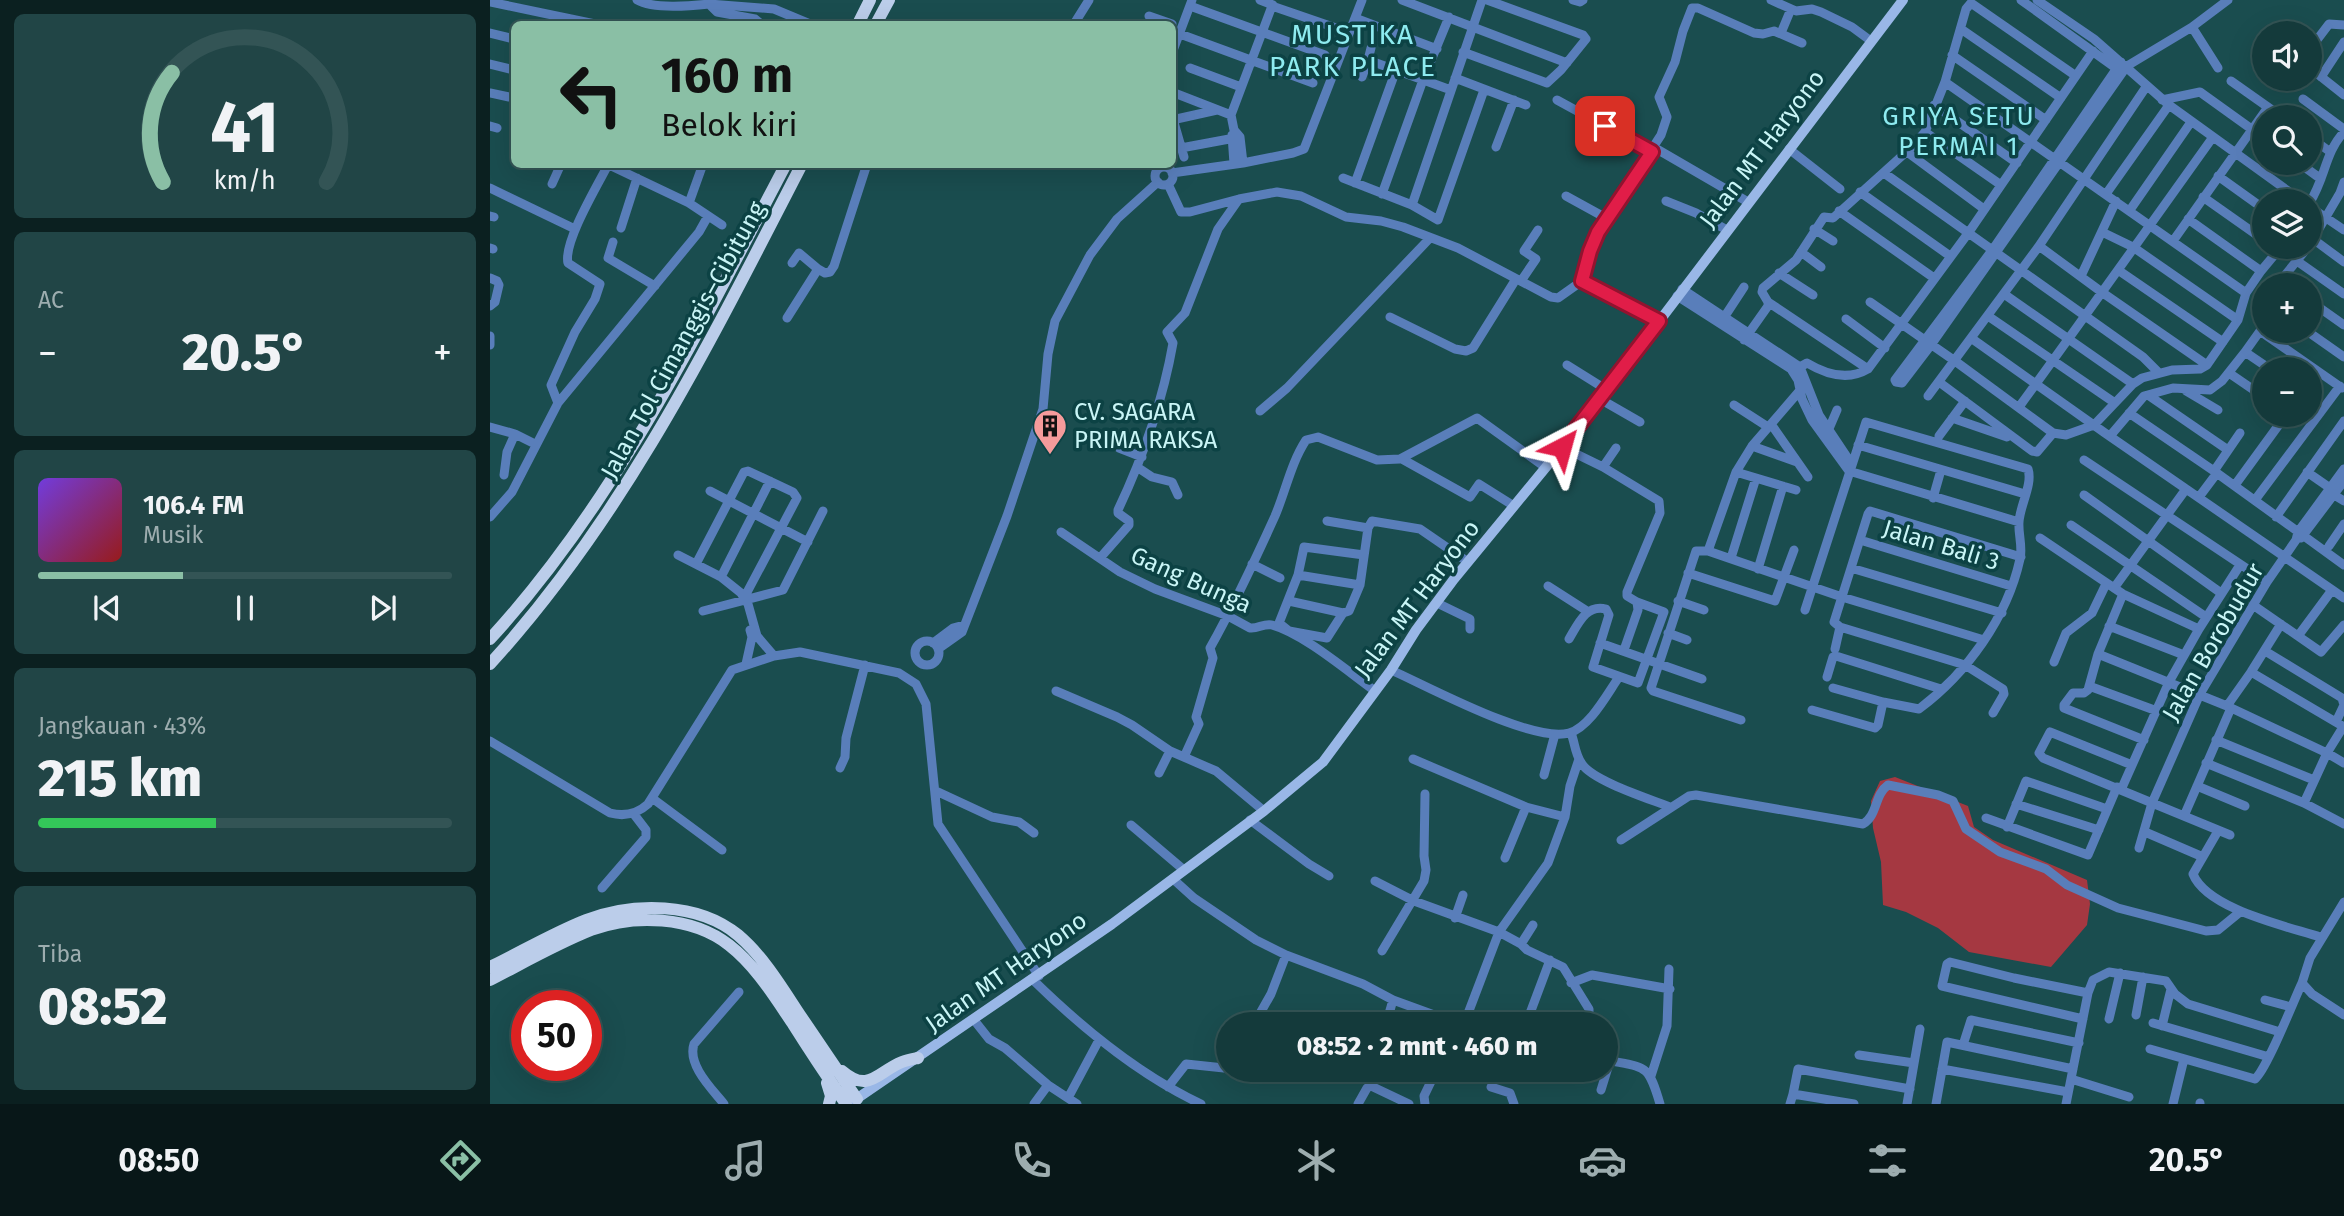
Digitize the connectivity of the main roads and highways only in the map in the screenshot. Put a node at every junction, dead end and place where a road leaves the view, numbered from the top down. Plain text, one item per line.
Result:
1 (870, 0) edge
2 (889, 0) edge
3 (1903, 0) edge
4 (860, 21) edge
5 (878, 21) edge
6 (784, 168) edge
7 (800, 168) edge
8 (490, 639) edge
9 (490, 664) edge
10 (735, 941) junction
11 (490, 967) edge
12 (490, 980) edge
13 (918, 1058) junction
14 (827, 1065) junction
15 (851, 1102) edge
16 (829, 1104) edge

1 - 4 highway
2 - 5 highway
3 - 13 main road, Jalan MT Haryono
6 - 8 highway, Jalan Tol Cimanggis–Cibitung
7 - 9 highway, Jalan Tol Cimanggis–Cibitung
10 - 11 highway
10 - 12 highway
10 - 14 highway
13 - 14 highway
13 - 15 main road, Jalan MT Haryono
14 - 15 highway
14 - 16 highway

